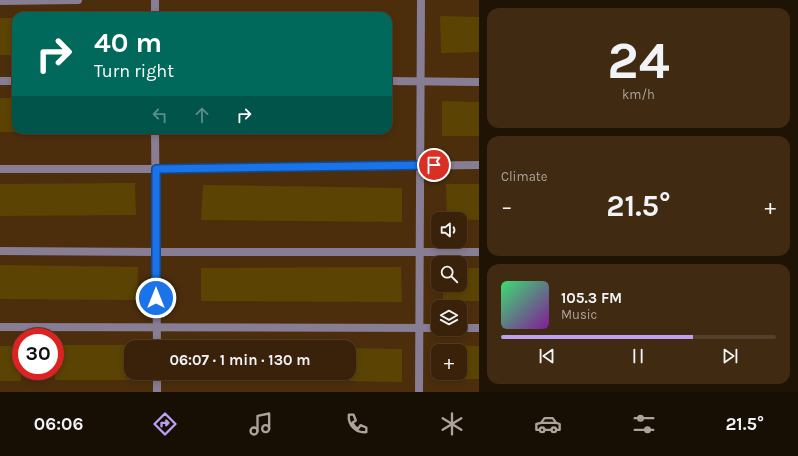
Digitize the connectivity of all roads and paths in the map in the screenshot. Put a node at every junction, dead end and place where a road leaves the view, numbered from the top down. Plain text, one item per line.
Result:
1 (78, 0) edge
2 (154, 0) edge
3 (420, 0) edge
4 (0, 1) edge
5 (155, 12) edge
6 (0, 81) edge
7 (12, 81) edge
8 (392, 81) edge
9 (420, 81) junction
10 (479, 82) edge
11 (155, 134) edge
12 (420, 165) junction
13 (479, 165) edge
14 (0, 169) edge
15 (156, 169) junction
16 (0, 251) edge
17 (156, 252) junction
18 (419, 252) junction
19 (479, 252) edge
20 (0, 327) edge
21 (156, 328) junction
22 (419, 328) junction
23 (431, 328) edge
24 (467, 328) edge
25 (479, 328) edge
26 (156, 340) edge
27 (157, 380) edge
28 (157, 392) edge
29 (419, 392) edge

1 - 4 street
2 - 5 street
3 - 9 street
6 - 7 street
8 - 9 street
9 - 10 street
9 - 12 street
11 - 15 street
12 - 13 street
12 - 15 street
12 - 18 street
14 - 15 street
15 - 17 street
16 - 17 street
17 - 18 street
17 - 21 street
18 - 19 street
18 - 22 street
20 - 21 street
21 - 22 street
21 - 26 street
22 - 23 street
22 - 29 street
24 - 25 street
27 - 28 street

